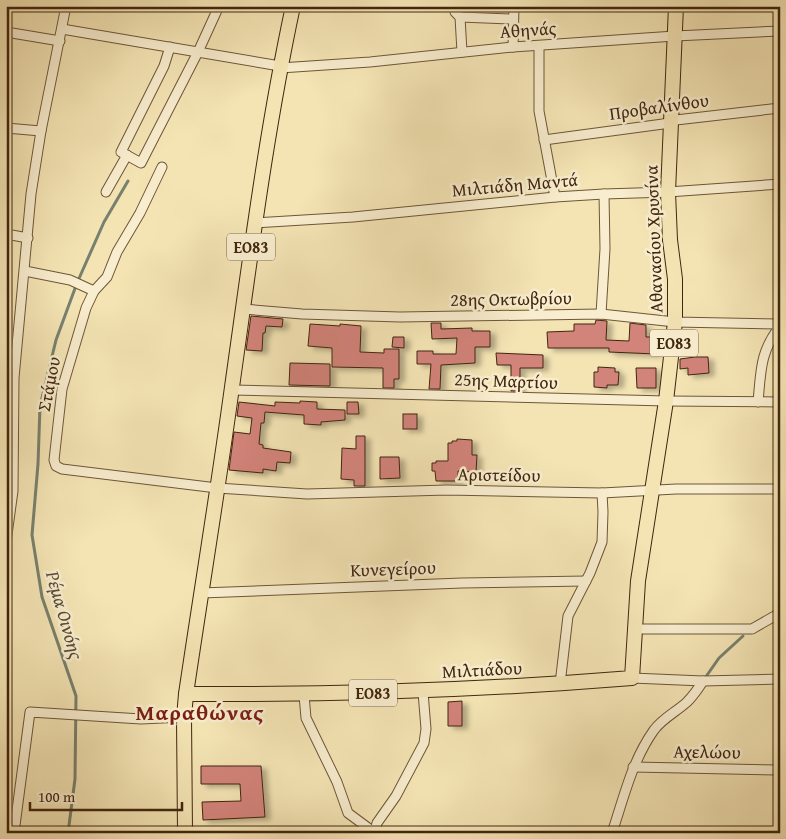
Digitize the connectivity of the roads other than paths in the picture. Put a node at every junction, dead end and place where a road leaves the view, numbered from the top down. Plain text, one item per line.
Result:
1 (66, 6) edge
2 (219, 6) edge
3 (293, 6) edge
4 (455, 6) edge
5 (514, 6) edge
6 (676, 6) edge
7 (460, 17) junction
8 (512, 19) junction
9 (62, 29) junction
10 (780, 31) edge
11 (6, 32) edge
12 (675, 36) junction
13 (60, 40) junction
14 (539, 46) junction
15 (170, 47) junction
16 (512, 47) junction
17 (198, 52) junction
18 (462, 52) junction
19 (280, 67) junction
20 (780, 108) edge
21 (670, 121) junction
22 (6, 128) edge
23 (41, 131) junction
24 (544, 140) junction
25 (127, 155) junction
26 (162, 167) dead end
27 (780, 184) edge
28 (106, 192) dead end
29 (668, 192) junction
30 (604, 194) junction
31 (555, 197) junction
32 (254, 223) junction
33 (6, 234) edge
34 (28, 238) junction
35 (24, 271) junction
36 (94, 291) junction
37 (243, 309) junction
38 (602, 314) junction
39 (676, 322) junction
40 (780, 325) edge
41 (10, 377) edge
42 (232, 390) junction
43 (666, 401) junction
44 (758, 402) junction
45 (780, 402) edge
46 (217, 488) junction
47 (780, 489) edge
48 (10, 490) edge
49 (653, 491) junction
50 (602, 493) junction
51 (6, 542) edge
52 (586, 581) junction
53 (201, 592) junction
54 (780, 613) edge
55 (635, 629) junction
56 (632, 678) junction
57 (780, 678) edge
58 (703, 681) junction
59 (560, 684) junction
60 (423, 692) junction
61 (186, 694) junction
62 (304, 695) junction
63 (184, 716) junction
64 (633, 767) junction
65 (780, 770) edge
66 (375, 832) edge
67 (14, 833) edge
68 (185, 833) edge
69 (612, 833) edge

1 - 9 street
2 - 17 street
3 - 19 main road, ΕΟ83
4 - 7 street
5 - 8 street
6 - 12 main road, Αθανασίου Χρυσίνα / ΕΟ83
7 - 8 street
7 - 18 street
8 - 16 street
9 - 13 street
9 - 15 street, Αθηνάς
10 - 12 street, Αθηνάς
11 - 13 street
12 - 14 street, Αθηνάς
12 - 21 main road, Αθανασίου Χρυσίνα / ΕΟ83
13 - 23 street
14 - 16 street, Αθηνάς
14 - 24 street
15 - 17 street, Αθηνάς
15 - 25 street
16 - 18 street, Αθηνάς
17 - 19 street, Αθηνάς
17 - 25 street
18 - 19 street, Αθηνάς
19 - 32 main road, ΕΟ83
20 - 21 street, Προβαλίνθου
21 - 24 street, Προβαλίνθου
21 - 29 main road, Αθανασίου Χρυσίνα / ΕΟ83
22 - 23 street
23 - 34 street
24 - 31 street
25 - 28 street
26 - 36 street, Στάμου
27 - 29 street, Μιλτιάδη Μαντά
29 - 30 street, Μιλτιάδη Μαντά
29 - 39 main road, Αθανασίου Χρυσίνα / ΕΟ83
30 - 31 street, Μιλτιάδη Μαντά
30 - 38 street
31 - 32 street, Μιλτιάδη Μαντά
32 - 37 main road, ΕΟ83
33 - 34 street
34 - 35 street
35 - 36 street
35 - 41 street
36 - 46 street, Στάμου
37 - 38 street, 28ης Οκτωβρίου
37 - 42 main road, ΕΟ83
38 - 39 street, 28ης Οκτωβρίου
39 - 40 street, 28ης Οκτωβρίου
39 - 43 main road, Αθανασίου Χρυσίνα / ΕΟ83
40 - 44 street
41 - 48 street
42 - 43 street, 25ης Μαρτίου
42 - 46 main road, ΕΟ83
43 - 44 street, 25ης Μαρτίου
43 - 49 main road, Αθανασίου Χρυσίνα / ΕΟ83
44 - 45 street, 25ης Μαρτίου
46 - 50 street, Αριστείδου
46 - 53 main road, ΕΟ83
47 - 49 street, Αριστείδου
48 - 51 street
49 - 50 street, Αριστείδου
49 - 55 main road, Αθανασίου Χρυσίνα / ΕΟ83
50 - 52 street
52 - 53 street, Κυνεγείρου
52 - 59 street
53 - 61 main road, ΕΟ83
54 - 55 street
55 - 56 main road, Αθανασίου Χρυσίνα / ΕΟ83
56 - 58 street, Μιλτιάδου
56 - 59 main road, Μιλτιάδου / ΕΟ83
57 - 58 street, Μιλτιάδου
58 - 64 street
59 - 60 main road, Μιλτιάδου / ΕΟ83
60 - 62 main road, Μιλτιάδου / ΕΟ83
60 - 66 street
61 - 62 main road, Μιλτιάδου / ΕΟ83
61 - 63 main road, ΕΟ83
62 - 66 street
63 - 67 street
63 - 68 main road, ΕΟ83
64 - 65 street, Αχελώου
64 - 69 street

